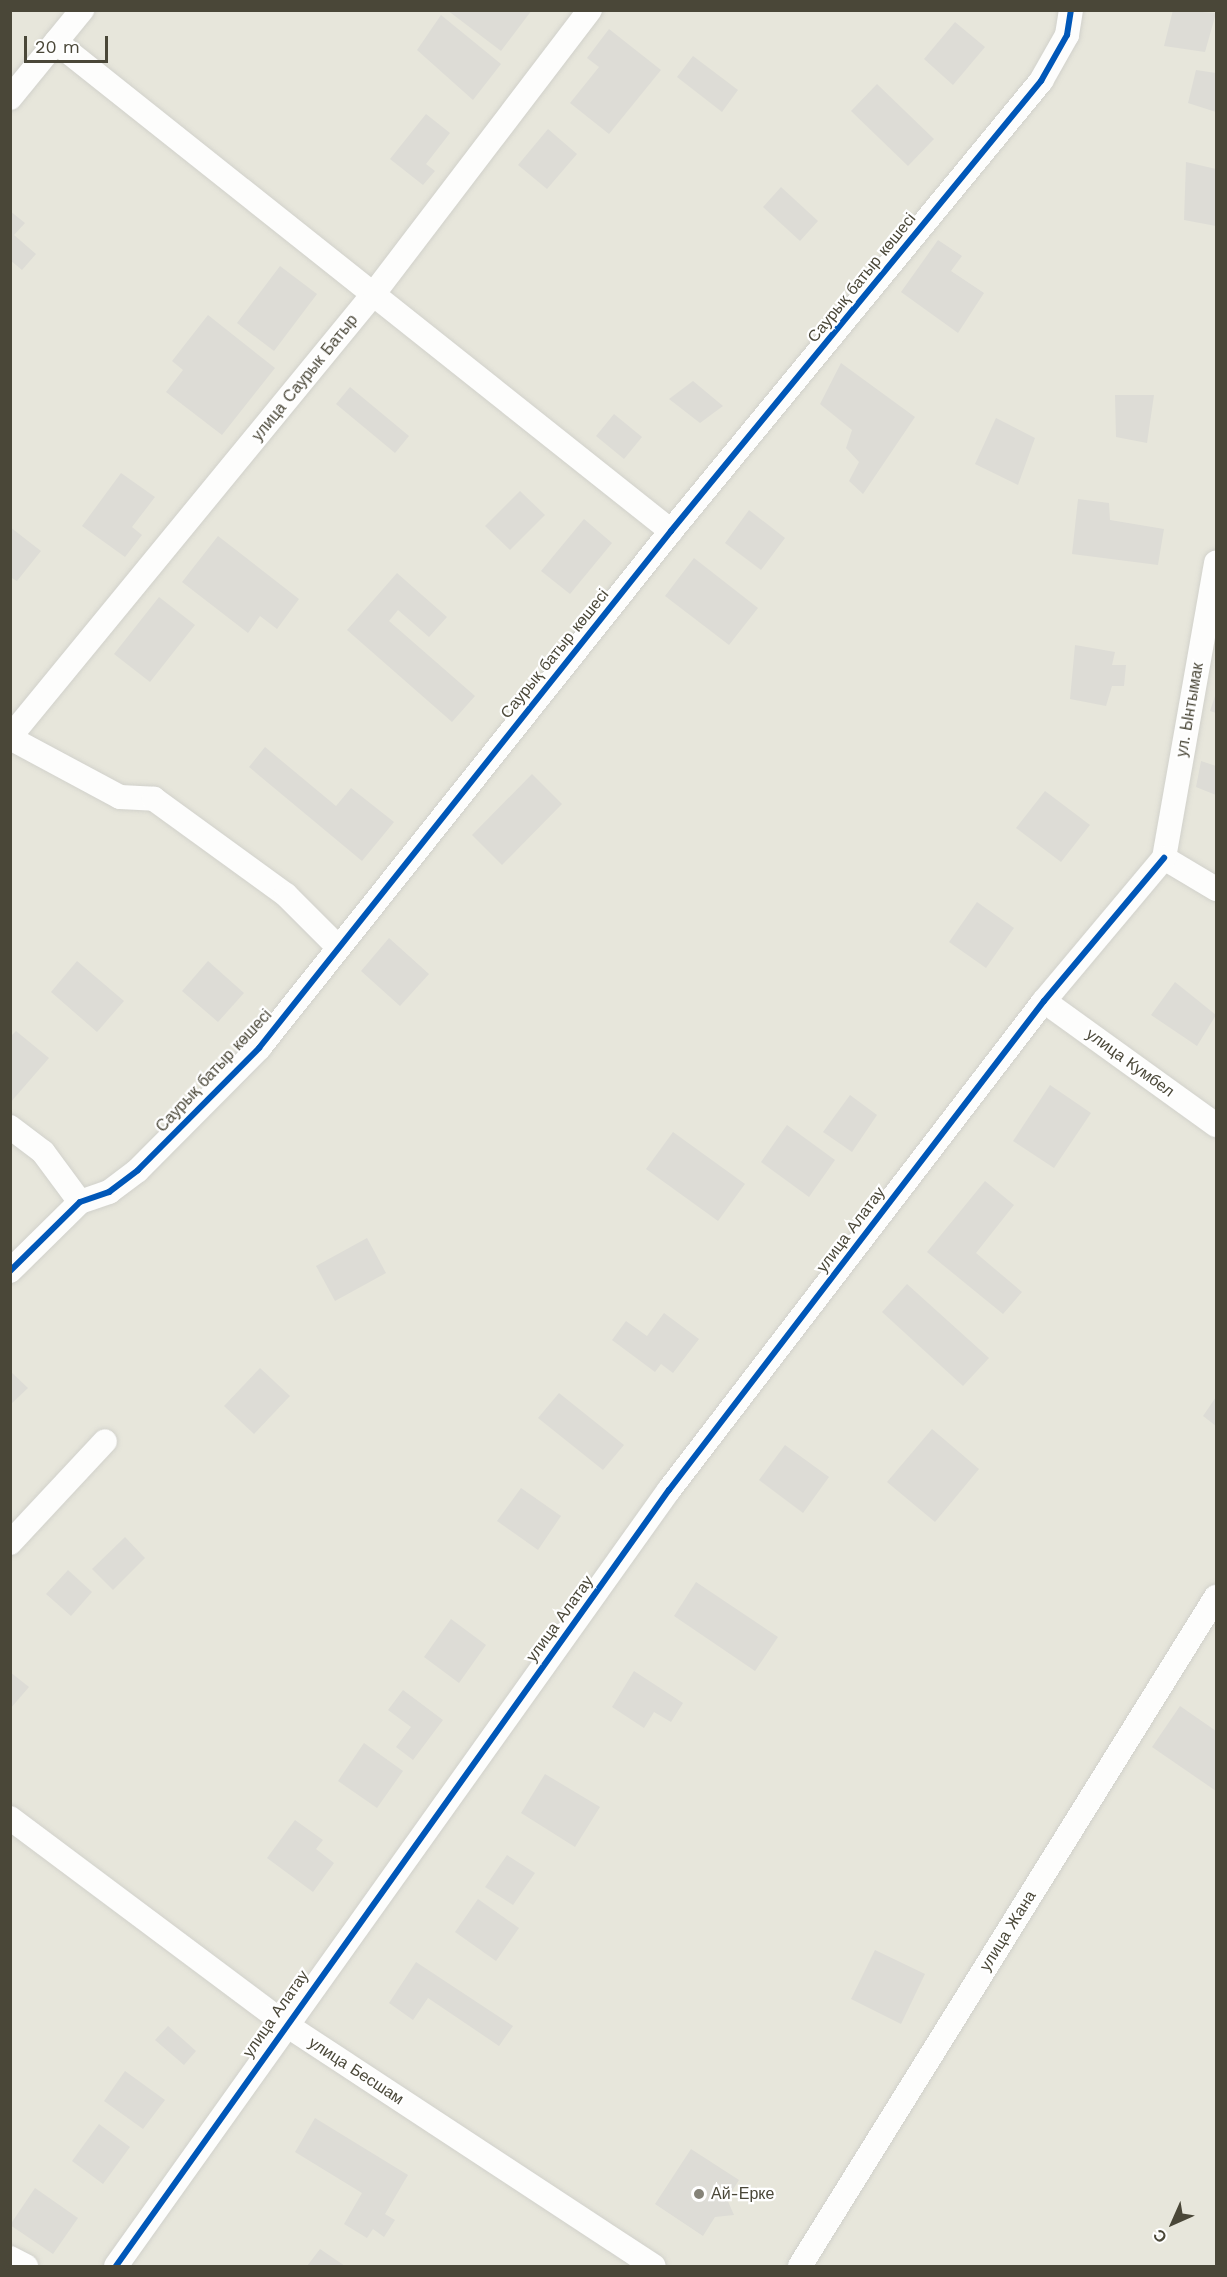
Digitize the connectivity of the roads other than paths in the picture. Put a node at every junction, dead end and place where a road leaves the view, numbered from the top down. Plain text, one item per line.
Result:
1 (81, 10) edge
2 (590, 10) edge
3 (1071, 10) edge
4 (56, 42) junction
5 (10, 98) edge
6 (375, 292) junction
7 (671, 531) junction
8 (1216, 563) edge
9 (10, 738) edge
10 (1164, 858) junction
11 (1216, 889) edge
12 (338, 947) junction
13 (1044, 1001) junction
14 (1216, 1125) edge
15 (10, 1127) edge
16 (80, 1202) junction
17 (10, 1271) edge
18 (105, 1441) dead end
19 (10, 1544) edge
20 (1216, 1597) edge
21 (10, 1818) edge
22 (285, 2024) junction
23 (10, 2258) edge
24 (26, 2266) edge
25 (116, 2266) edge
26 (654, 2266) edge
27 (800, 2266) edge

1 - 4 street
2 - 6 street, улица Саурык Батыр
3 - 7 street, Саурық батыр көшесі
4 - 5 street
4 - 6 street
6 - 7 street
6 - 9 street, улица Саурык Батыр
7 - 12 street, Саурық батыр көшесі
8 - 10 street, ул. Ынтымак
9 - 12 street
10 - 11 street
10 - 13 street, улица Алатау
12 - 16 street, Саурық батыр көшесі
13 - 14 street, улица Кумбел
13 - 22 street, улица Алатау
15 - 16 street
16 - 17 street, Саурық батыр көшесі
18 - 19 street
20 - 27 street, улица Жана
21 - 22 street, улица Бесшам
22 - 25 street, улица Алатау
22 - 26 street, улица Бесшам
23 - 24 street

